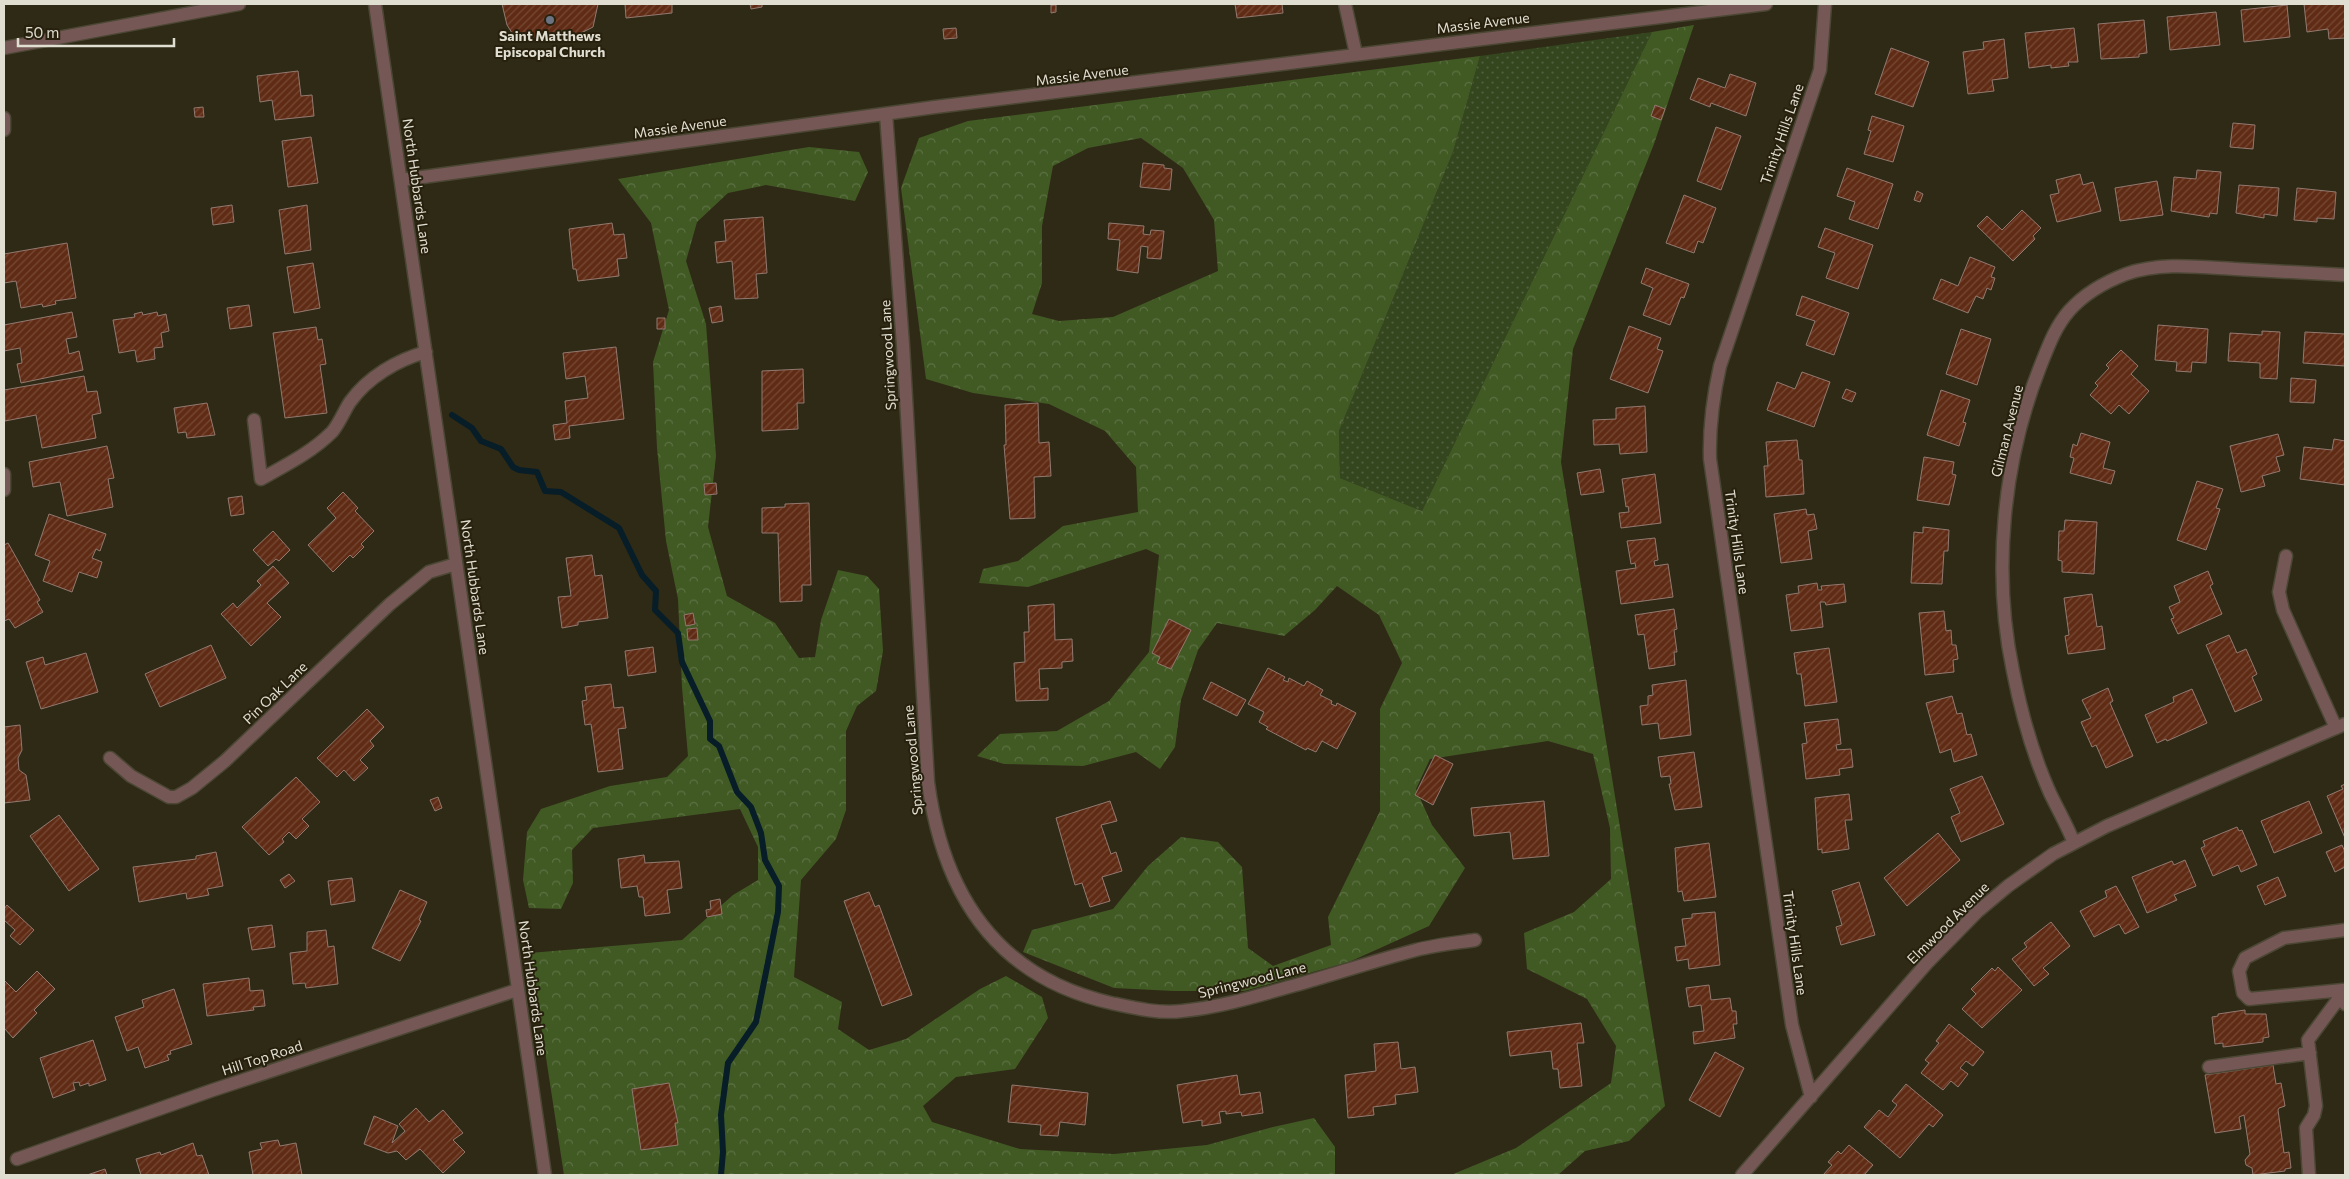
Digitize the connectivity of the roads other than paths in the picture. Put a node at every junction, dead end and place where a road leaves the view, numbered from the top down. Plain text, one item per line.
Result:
1 (239, 4) edge
2 (375, 4) edge
3 (1346, 4) edge
4 (1766, 4) edge
5 (1825, 4) edge
6 (1658, 10) edge
7 (4, 48) edge
8 (1356, 54) junction
9 (886, 114) junction
10 (4, 118) edge
11 (4, 130) edge
12 (401, 180) junction
13 (2345, 275) edge
14 (426, 352) junction
15 (254, 420) dead end
16 (4, 474) edge
17 (4, 490) edge
18 (2286, 556) dead end
19 (456, 564) junction
20 (2341, 726) edge
21 (110, 758) dead end
22 (2074, 843) junction
23 (2345, 930) edge
24 (1475, 940) dead end
25 (517, 990) junction
26 (2344, 990) edge
27 (2345, 1004) edge
28 (2310, 1053) junction
29 (2209, 1067) dead end
30 (1811, 1096) junction
31 (17, 1159) dead end
32 (545, 1175) edge
33 (1742, 1175) edge
34 (2309, 1175) edge

1 - 7 street
2 - 12 street, North Hubbards Lane
3 - 8 street
4 - 6 street, Massie Avenue
5 - 30 street, Trinity Hills Lane
6 - 8 street, Massie Avenue
8 - 9 street, Massie Avenue
9 - 12 street, Massie Avenue
9 - 24 street, Springwood Lane
10 - 11 street
12 - 14 street, North Hubbards Lane
13 - 22 street, Gilman Avenue
14 - 15 street
14 - 19 street, North Hubbards Lane
16 - 17 street
18 - 20 street
19 - 21 street, Pin Oak Lane
19 - 25 street, North Hubbards Lane
20 - 22 street, Elmwood Avenue
22 - 30 street, Elmwood Avenue
23 - 26 street
25 - 31 street, Hill Top Road
25 - 32 street, North Hubbards Lane
26 - 27 street
26 - 28 street
28 - 29 street
28 - 34 street
30 - 33 street, Elmwood Avenue

